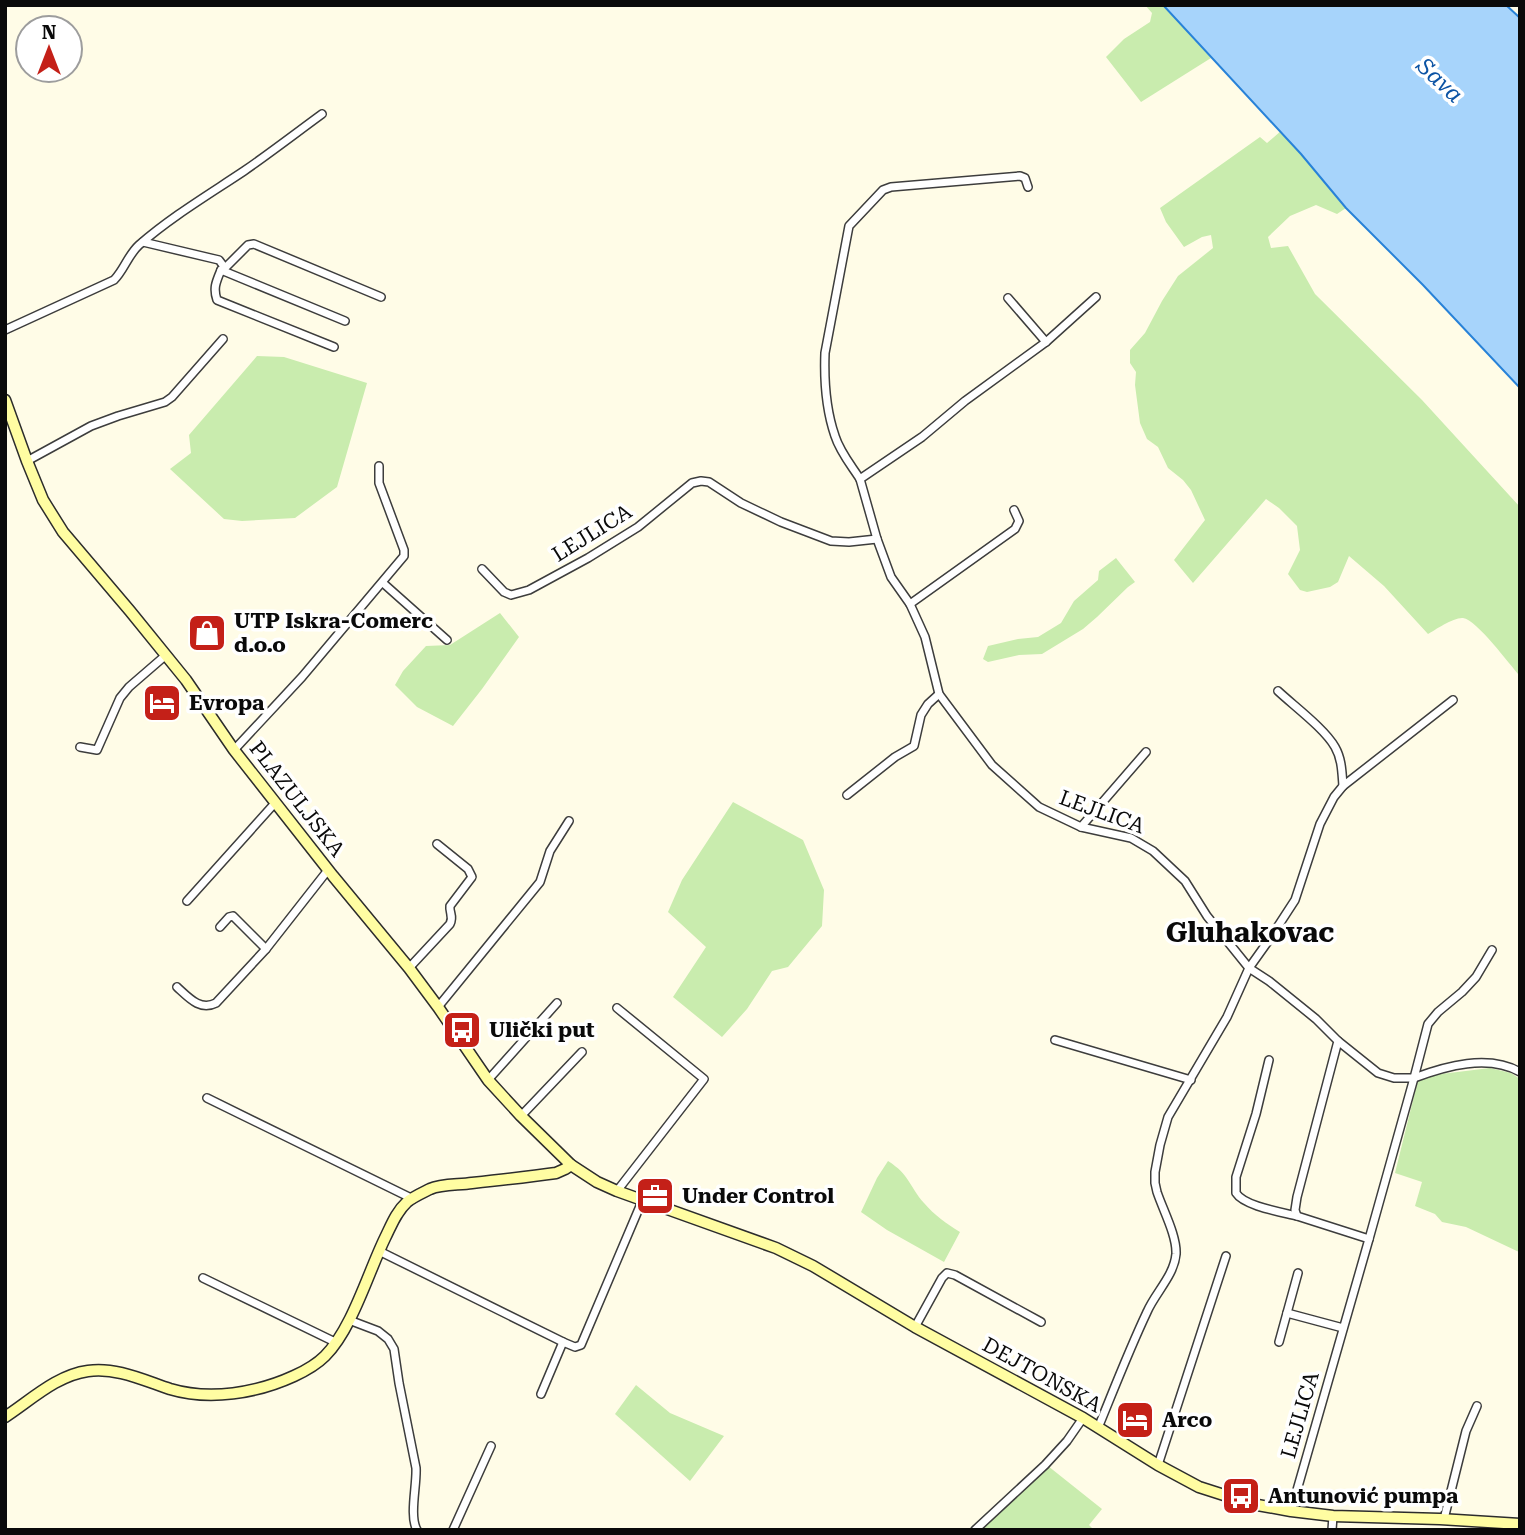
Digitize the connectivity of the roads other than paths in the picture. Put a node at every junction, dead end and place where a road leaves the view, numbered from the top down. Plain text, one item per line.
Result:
1 (322, 114) dead end
2 (1028, 187) dead end
3 (143, 242) junction
4 (223, 269) junction
5 (381, 297) dead end
6 (1096, 297) dead end
7 (1008, 298) dead end
8 (345, 321) dead end
9 (5, 330) edge
10 (223, 339) dead end
11 (1046, 342) junction
12 (334, 347) dead end
13 (5, 400) edge
14 (27, 461) junction
15 (379, 466) dead end
16 (860, 479) junction
17 (1014, 510) dead end
18 (877, 538) junction
19 (482, 569) dead end
20 (383, 583) junction
21 (910, 604) junction
22 (447, 640) dead end
23 (166, 655) junction
24 (1278, 691) dead end
25 (939, 694) junction
26 (1452, 700) dead end
27 (80, 747) dead end
28 (234, 750) junction
29 (1146, 752) dead end
30 (1343, 786) junction
31 (847, 795) dead end
32 (275, 803) junction
33 (569, 821) dead end
34 (1081, 827) junction
35 (437, 844) dead end
36 (328, 870) junction
37 (187, 901) dead end
38 (220, 928) dead end
39 (266, 949) junction
40 (1492, 950) dead end
41 (409, 968) junction
42 (1249, 968) junction
43 (177, 987) dead end
44 (557, 1003) dead end
45 (438, 1007) junction
46 (617, 1008) dead end
47 (1055, 1040) dead end
48 (1338, 1041) junction
49 (582, 1052) dead end
50 (1269, 1060) dead end
51 (1520, 1072) edge
52 (1414, 1078) junction
53 (488, 1080) junction
54 (1191, 1080) junction
55 (207, 1098) dead end
56 (521, 1116) junction
57 (570, 1165) junction
58 (617, 1191) junction
59 (413, 1199) junction
60 (643, 1199) junction
61 (1297, 1216) junction
62 (1369, 1239) junction
63 (379, 1251) junction
64 (1226, 1256) dead end
65 (1298, 1273) dead end
66 (203, 1279) dead end
67 (1287, 1313) junction
68 (349, 1320) junction
69 (1041, 1322) dead end
70 (915, 1327) junction
71 (1342, 1328) junction
72 (335, 1342) junction
73 (563, 1342) junction
74 (1279, 1342) dead end
75 (541, 1394) dead end
76 (1477, 1406) dead end
77 (5, 1417) edge
78 (1083, 1418) junction
79 (1098, 1428) junction
80 (491, 1446) dead end
81 (1158, 1465) junction
82 (1292, 1511) junction
83 (1333, 1516) junction
84 (1442, 1519) junction
85 (1520, 1524) edge
86 (1497, 1526) edge
87 (417, 1530) edge
88 (453, 1530) edge
89 (975, 1530) edge
90 (1332, 1530) edge
91 (1434, 1530) edge

1 - 3 street
2 - 16 street, LEJLICA
3 - 4 street
3 - 9 street
4 - 5 street
4 - 8 street
4 - 12 street
6 - 11 street
7 - 11 street
10 - 14 street
11 - 16 street
13 - 14 main road, PLAZULJSKA
14 - 23 main road, PLAZULJSKA
15 - 20 street
16 - 18 street, LEJLICA
17 - 21 street
18 - 19 street, LEJLICA
18 - 21 street, LEJLICA
20 - 22 street
20 - 28 street
21 - 25 street, LEJLICA
23 - 27 street
23 - 28 main road, PLAZULJSKA
24 - 30 street
25 - 31 street
25 - 34 street, LEJLICA
26 - 30 street
28 - 32 main road, PLAZULJSKA
29 - 34 street
30 - 42 street
32 - 36 main road, PLAZULJSKA
32 - 37 street
33 - 45 street
34 - 42 street, LEJLICA
35 - 41 street
36 - 39 street
36 - 41 main road, PLAZULJSKA
38 - 39 street
39 - 43 street
40 - 52 street
41 - 45 main road, PLAZULJSKA
42 - 48 street, LEJLICA
42 - 54 street
44 - 53 street
45 - 53 main road, PLAZULJSKA
46 - 58 street
47 - 54 street
48 - 52 street, LEJLICA
48 - 61 street
49 - 56 street
50 - 61 street
51 - 52 street
52 - 62 street, LEJLICA
53 - 56 main road, PLAZULJSKA
54 - 79 street
55 - 59 street
56 - 57 main road, PLAZULJSKA
57 - 58 main road, DEJTONSKA
57 - 59 main road
58 - 60 main road, DEJTONSKA
59 - 63 main road
60 - 70 main road, DEJTONSKA
60 - 73 street
61 - 62 street
62 - 71 street, LEJLICA
63 - 68 main road
63 - 73 street
64 - 81 street
65 - 67 street
66 - 72 street
67 - 71 street
67 - 74 street
68 - 72 main road
68 - 87 street
69 - 70 street
70 - 78 main road, DEJTONSKA
71 - 82 street, LEJLICA
72 - 77 main road
73 - 75 street
76 - 84 street
78 - 79 main road, DEJTONSKA
78 - 89 street
79 - 81 main road, DEJTONSKA
80 - 88 street
81 - 82 main road, DEJTONSKA
82 - 83 main road, DEJTONSKA
83 - 84 main road, DEJTONSKA
83 - 90 street
84 - 86 main road, DEJTONSKA
84 - 91 street
85 - 86 main road, DEJTONSKA

